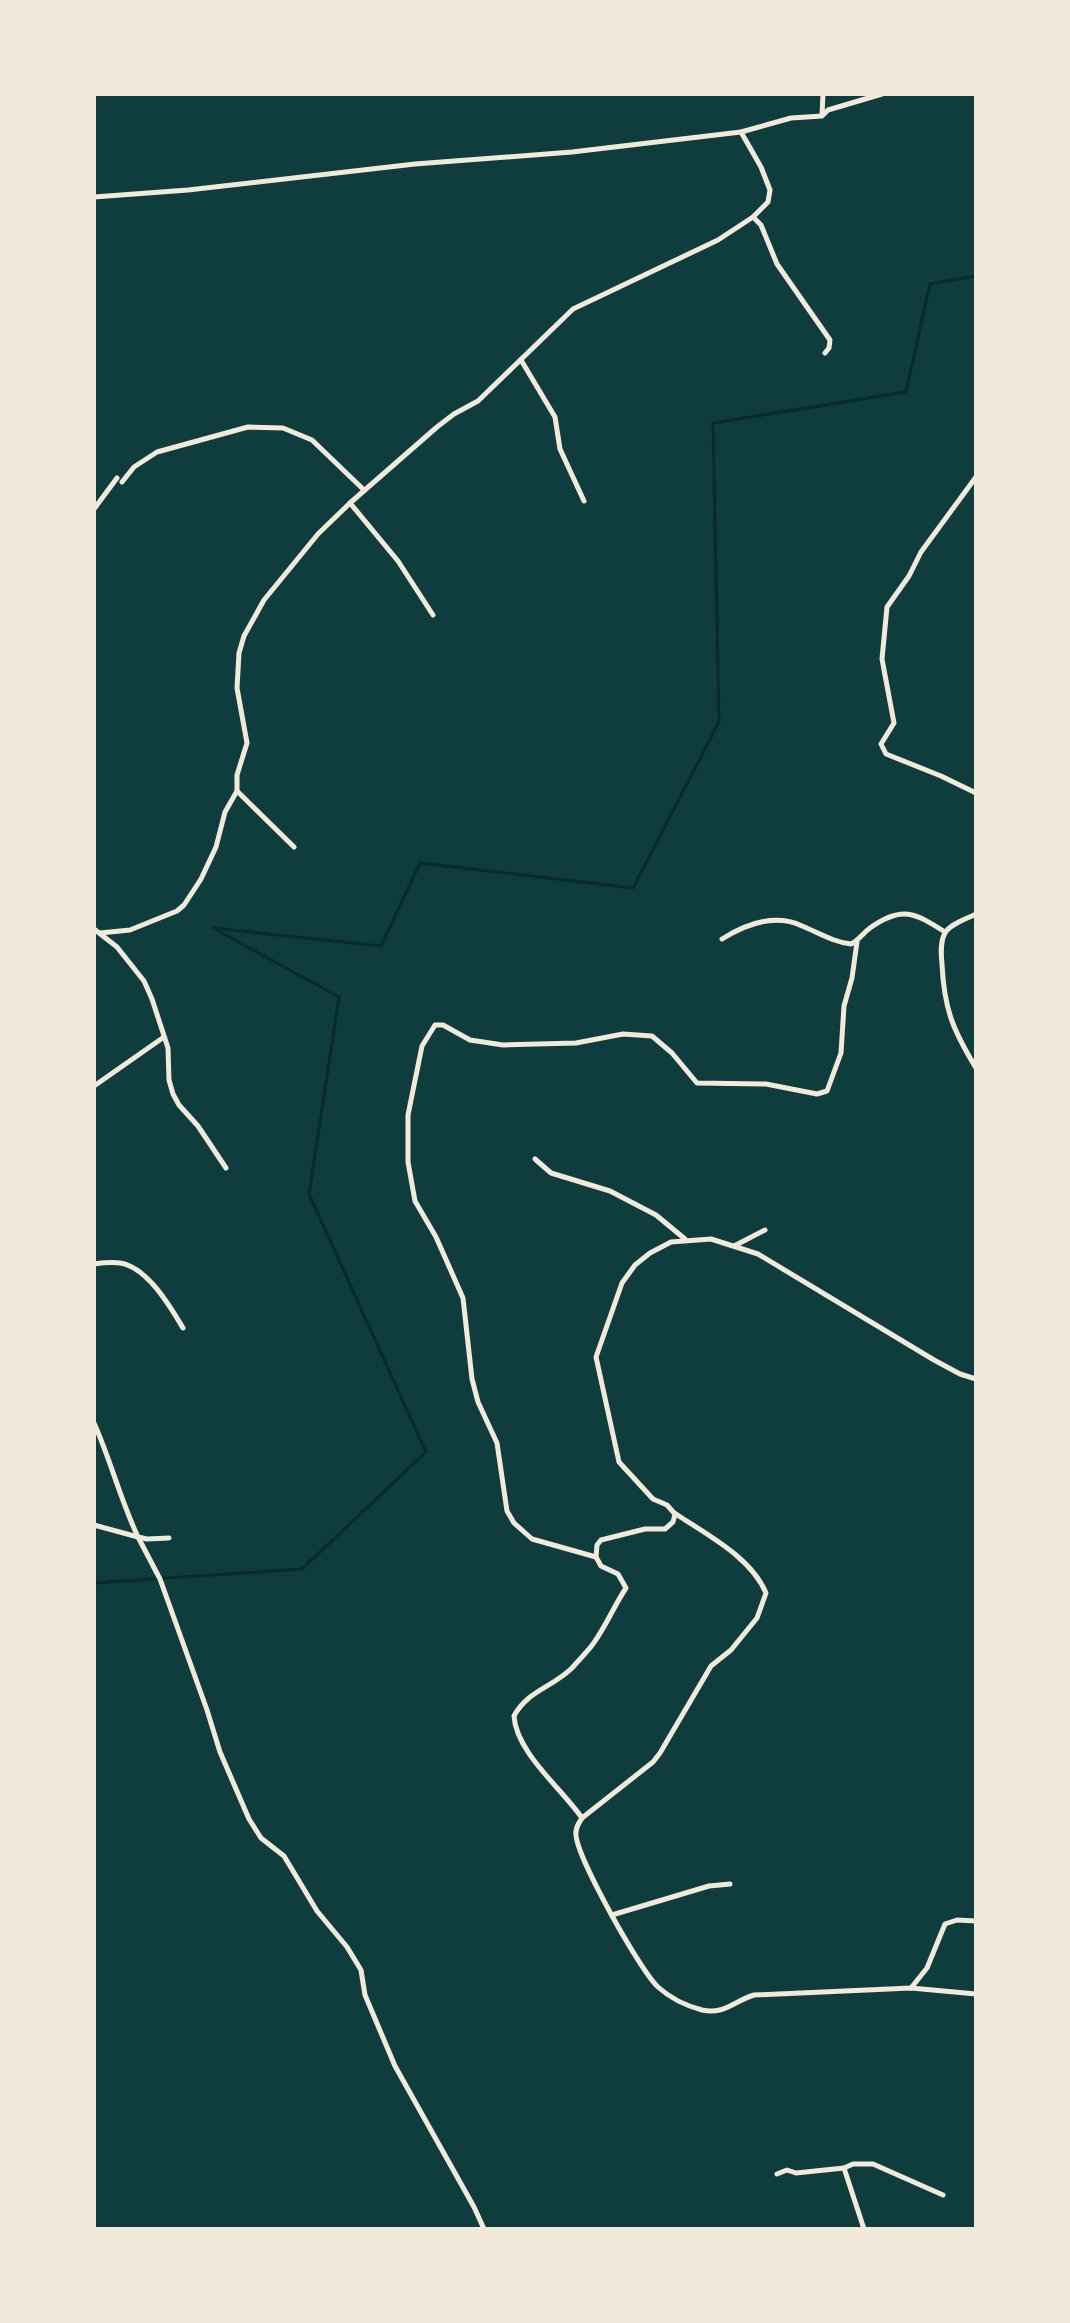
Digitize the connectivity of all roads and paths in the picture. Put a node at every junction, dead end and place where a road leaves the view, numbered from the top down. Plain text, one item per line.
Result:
1 (823, 94) edge
2 (882, 94) edge
3 (822, 116) junction
4 (741, 132) junction
5 (94, 197) edge
6 (753, 217) junction
7 (825, 353) dead end
8 (521, 360) junction
9 (976, 477) edge
10 (364, 490) junction
11 (584, 501) dead end
12 (350, 503) junction
13 (94, 509) edge
14 (433, 615) dead end
15 (237, 791) junction
16 (976, 793) edge
17 (294, 847) dead end
18 (976, 914) edge
19 (97, 931) edge
20 (945, 932) junction
21 (722, 939) dead end
22 (857, 942) junction
23 (164, 1037) junction
24 (976, 1068) edge
25 (94, 1086) edge
26 (535, 1159) dead end
27 (226, 1168) dead end
28 (765, 1230) dead end
29 (686, 1240) junction
30 (733, 1246) junction
31 (94, 1264) edge
32 (183, 1328) dead end
33 (976, 1379) edge
34 (94, 1423) edge
35 (675, 1514) junction
36 (94, 1525) edge
37 (138, 1537) junction
38 (169, 1538) dead end
39 (596, 1557) junction
40 (582, 1818) junction
41 (730, 1884) dead end
42 (612, 1915) junction
43 (976, 1921) edge
44 (911, 1988) junction
45 (976, 1994) edge
46 (844, 2168) junction
47 (777, 2174) dead end
48 (943, 2195) dead end
49 (484, 2229) edge
50 (864, 2229) edge

1 - 3 street
2 - 3 street
3 - 4 street
4 - 5 street
4 - 6 street
6 - 7 street
6 - 8 street
8 - 10 street
8 - 11 street
9 - 16 street
10 - 12 street
10 - 13 street
12 - 14 street
12 - 15 street
15 - 17 street
15 - 19 street
18 - 20 street
19 - 23 street
20 - 22 street
20 - 24 street
21 - 22 street
22 - 39 street
23 - 25 street
23 - 27 street
26 - 29 street
28 - 30 street
29 - 30 street
29 - 35 street
30 - 33 street
31 - 32 street
34 - 37 street
35 - 39 street
35 - 40 street
36 - 37 street
37 - 38 street
37 - 49 street
39 - 40 street
40 - 42 street
41 - 42 street
42 - 44 street
43 - 44 street
44 - 45 street
46 - 47 street
46 - 48 street
46 - 50 street

